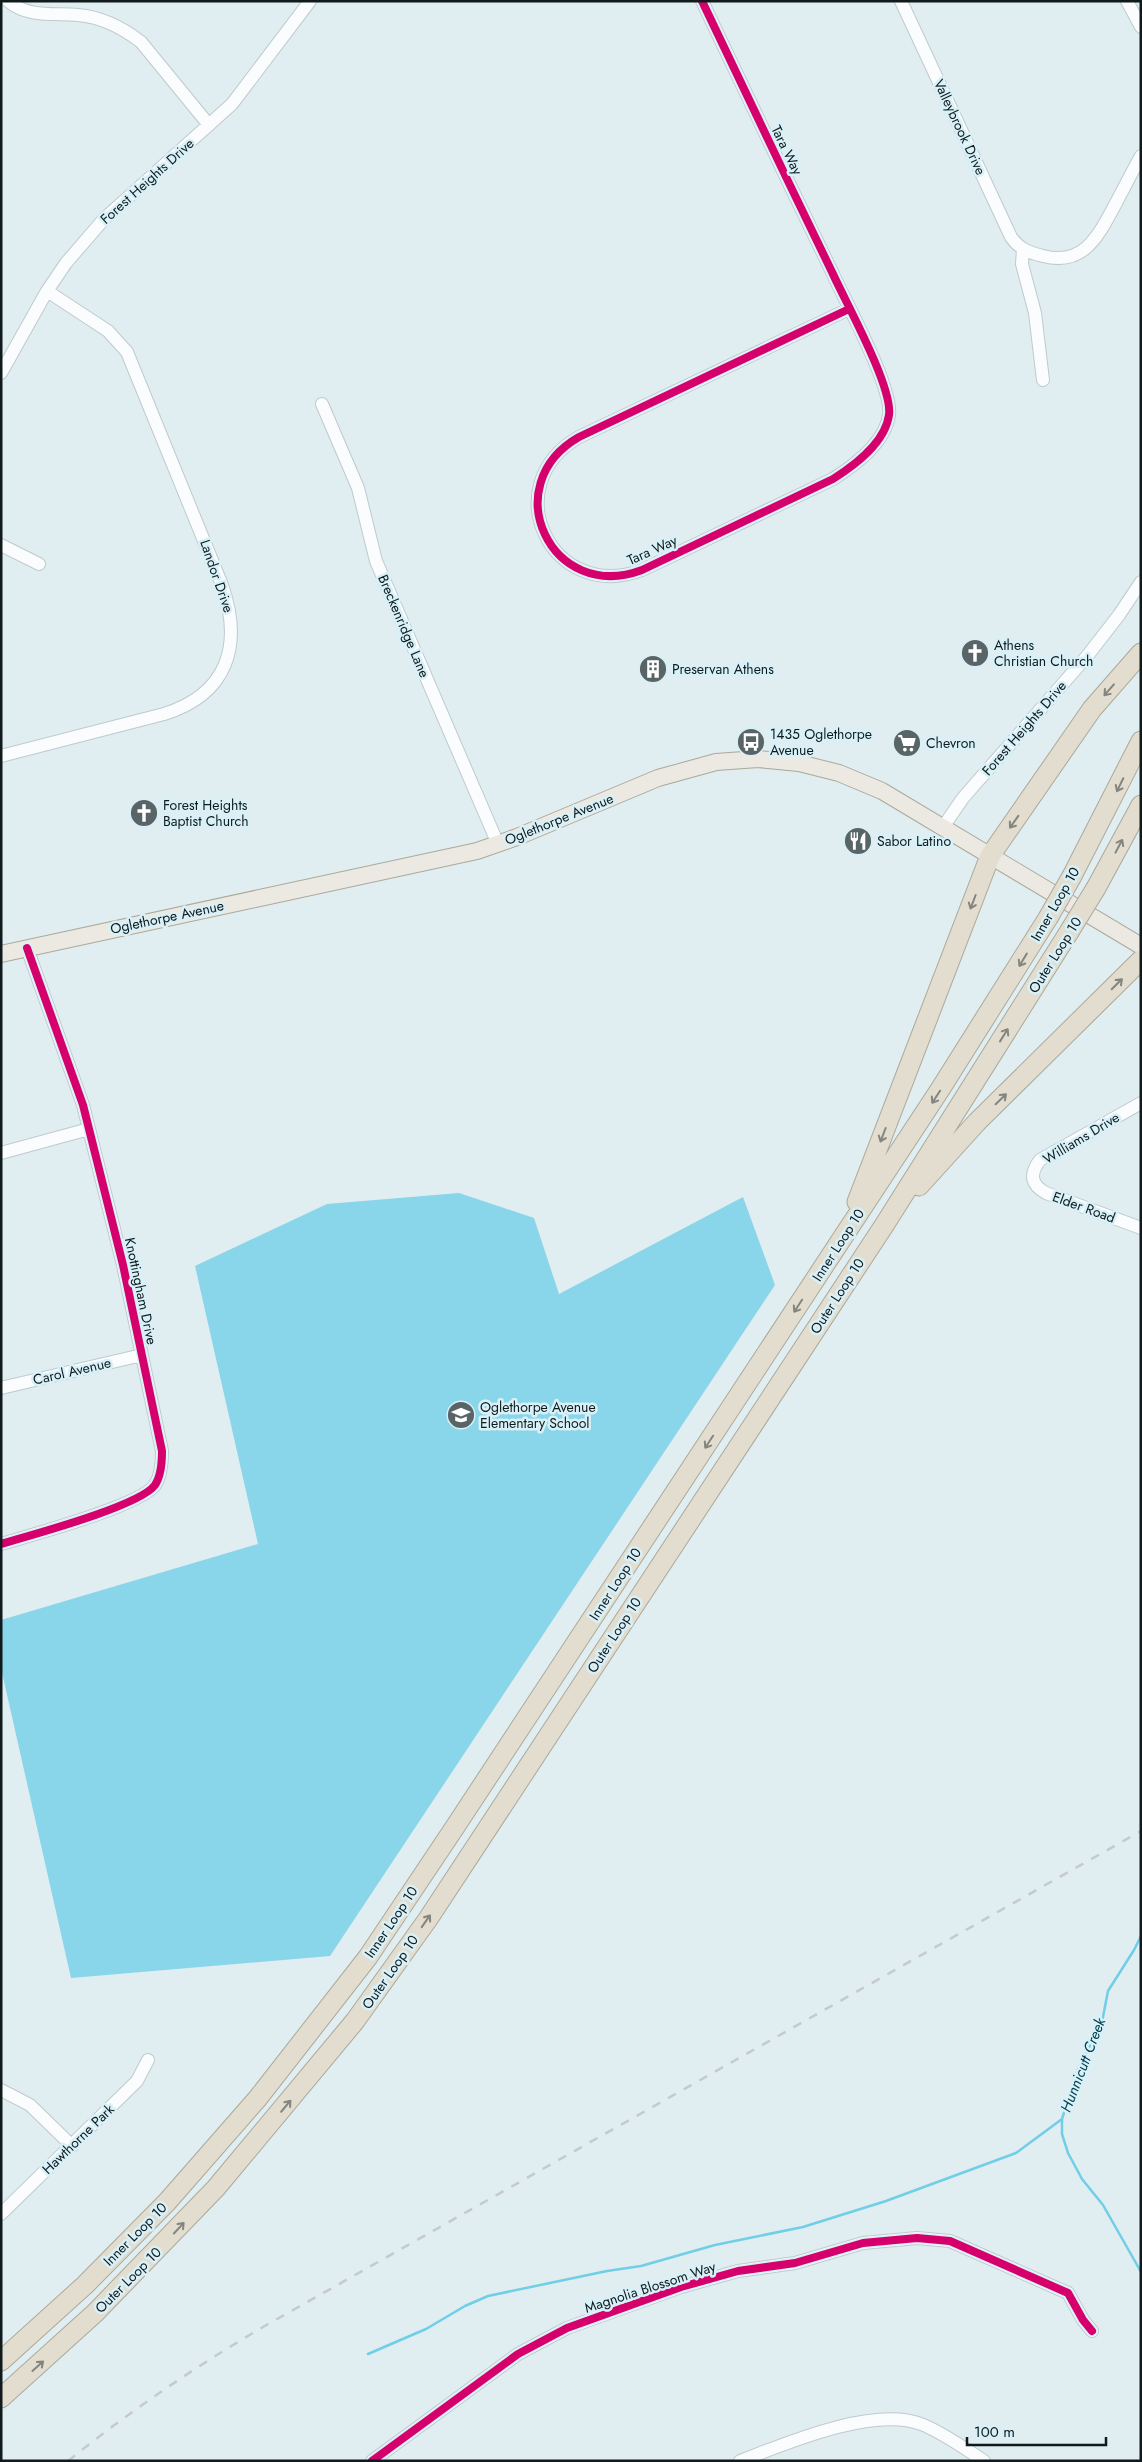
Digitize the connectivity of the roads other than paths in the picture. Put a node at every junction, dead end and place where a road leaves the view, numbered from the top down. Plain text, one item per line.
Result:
1 (8, 1) edge
2 (310, 1) edge
3 (702, 1) edge
4 (901, 1) edge
5 (1127, 1) edge
6 (1141, 27) edge
7 (209, 125) junction
8 (1141, 156) edge
9 (1023, 249) junction
10 (47, 291) junction
11 (849, 309) junction
12 (1, 373) edge
13 (1043, 380) dead end
14 (322, 404) dead end
15 (1, 545) edge
16 (39, 564) dead end
17 (1141, 582) edge
18 (1141, 653) edge
19 (1141, 741) edge
20 (1, 756) edge
21 (1141, 804) edge
22 (943, 827) junction
23 (498, 844) junction
24 (990, 856) junction
25 (1141, 946) edge
26 (27, 948) junction
27 (1, 954) edge
28 (1141, 960) edge
29 (1141, 1103) edge
30 (89, 1129) junction
31 (1, 1153) edge
32 (1032, 1181) joint
33 (885, 1224) junction
34 (1141, 1228) edge
35 (844, 1235) junction
36 (142, 1355) junction
37 (1, 1388) edge
38 (1, 1544) edge
39 (148, 2060) dead end
40 (1, 2090) edge
41 (72, 2146) junction
42 (1, 2214) edge
43 (1092, 2331) dead end
44 (1, 2361) edge
45 (1, 2398) edge
46 (372, 2461) edge
47 (740, 2461) edge
48 (984, 2461) edge

1 - 7 street
2 - 7 street, Forest Heights Drive
3 - 11 street, Tara Way
4 - 9 street, Valleybrook Drive
5 - 6 street
7 - 10 street, Forest Heights Drive
8 - 9 street
9 - 13 street
10 - 12 street, Forest Heights Drive
10 - 20 street, Landor Drive
11 - 11 street, Tara Way
14 - 23 street, Breckenridge Lane
15 - 16 street
17 - 22 street, Forest Heights Drive
18 -> 24 highway
19 -> 35 highway, Inner Loop 10, bridge
33 -> 21 highway, Outer Loop 10, bridge
22 - 23 main road, Oglethorpe Avenue
22 - 24 main road, Oglethorpe Avenue
23 - 26 main road, Oglethorpe Avenue
24 - 25 main road, Oglethorpe Avenue
24 -> 35 highway
26 - 27 main road, Oglethorpe Avenue
26 - 30 street, Knottingham Drive
33 -> 28 highway
29 - 32 street, Williams Drive
30 - 31 street
30 - 36 street, Knottingham Drive
32 - 34 street, Elder Road
45 -> 33 highway, Outer Loop 10
35 -> 44 highway, Inner Loop 10
36 - 37 street, Carol Avenue
36 - 38 street, Knottingham Drive
39 - 41 street, Hawthorne Park
40 - 41 street
41 - 42 street, Hawthorne Park
43 - 46 street, Magnolia Blossom Way
47 - 48 street

